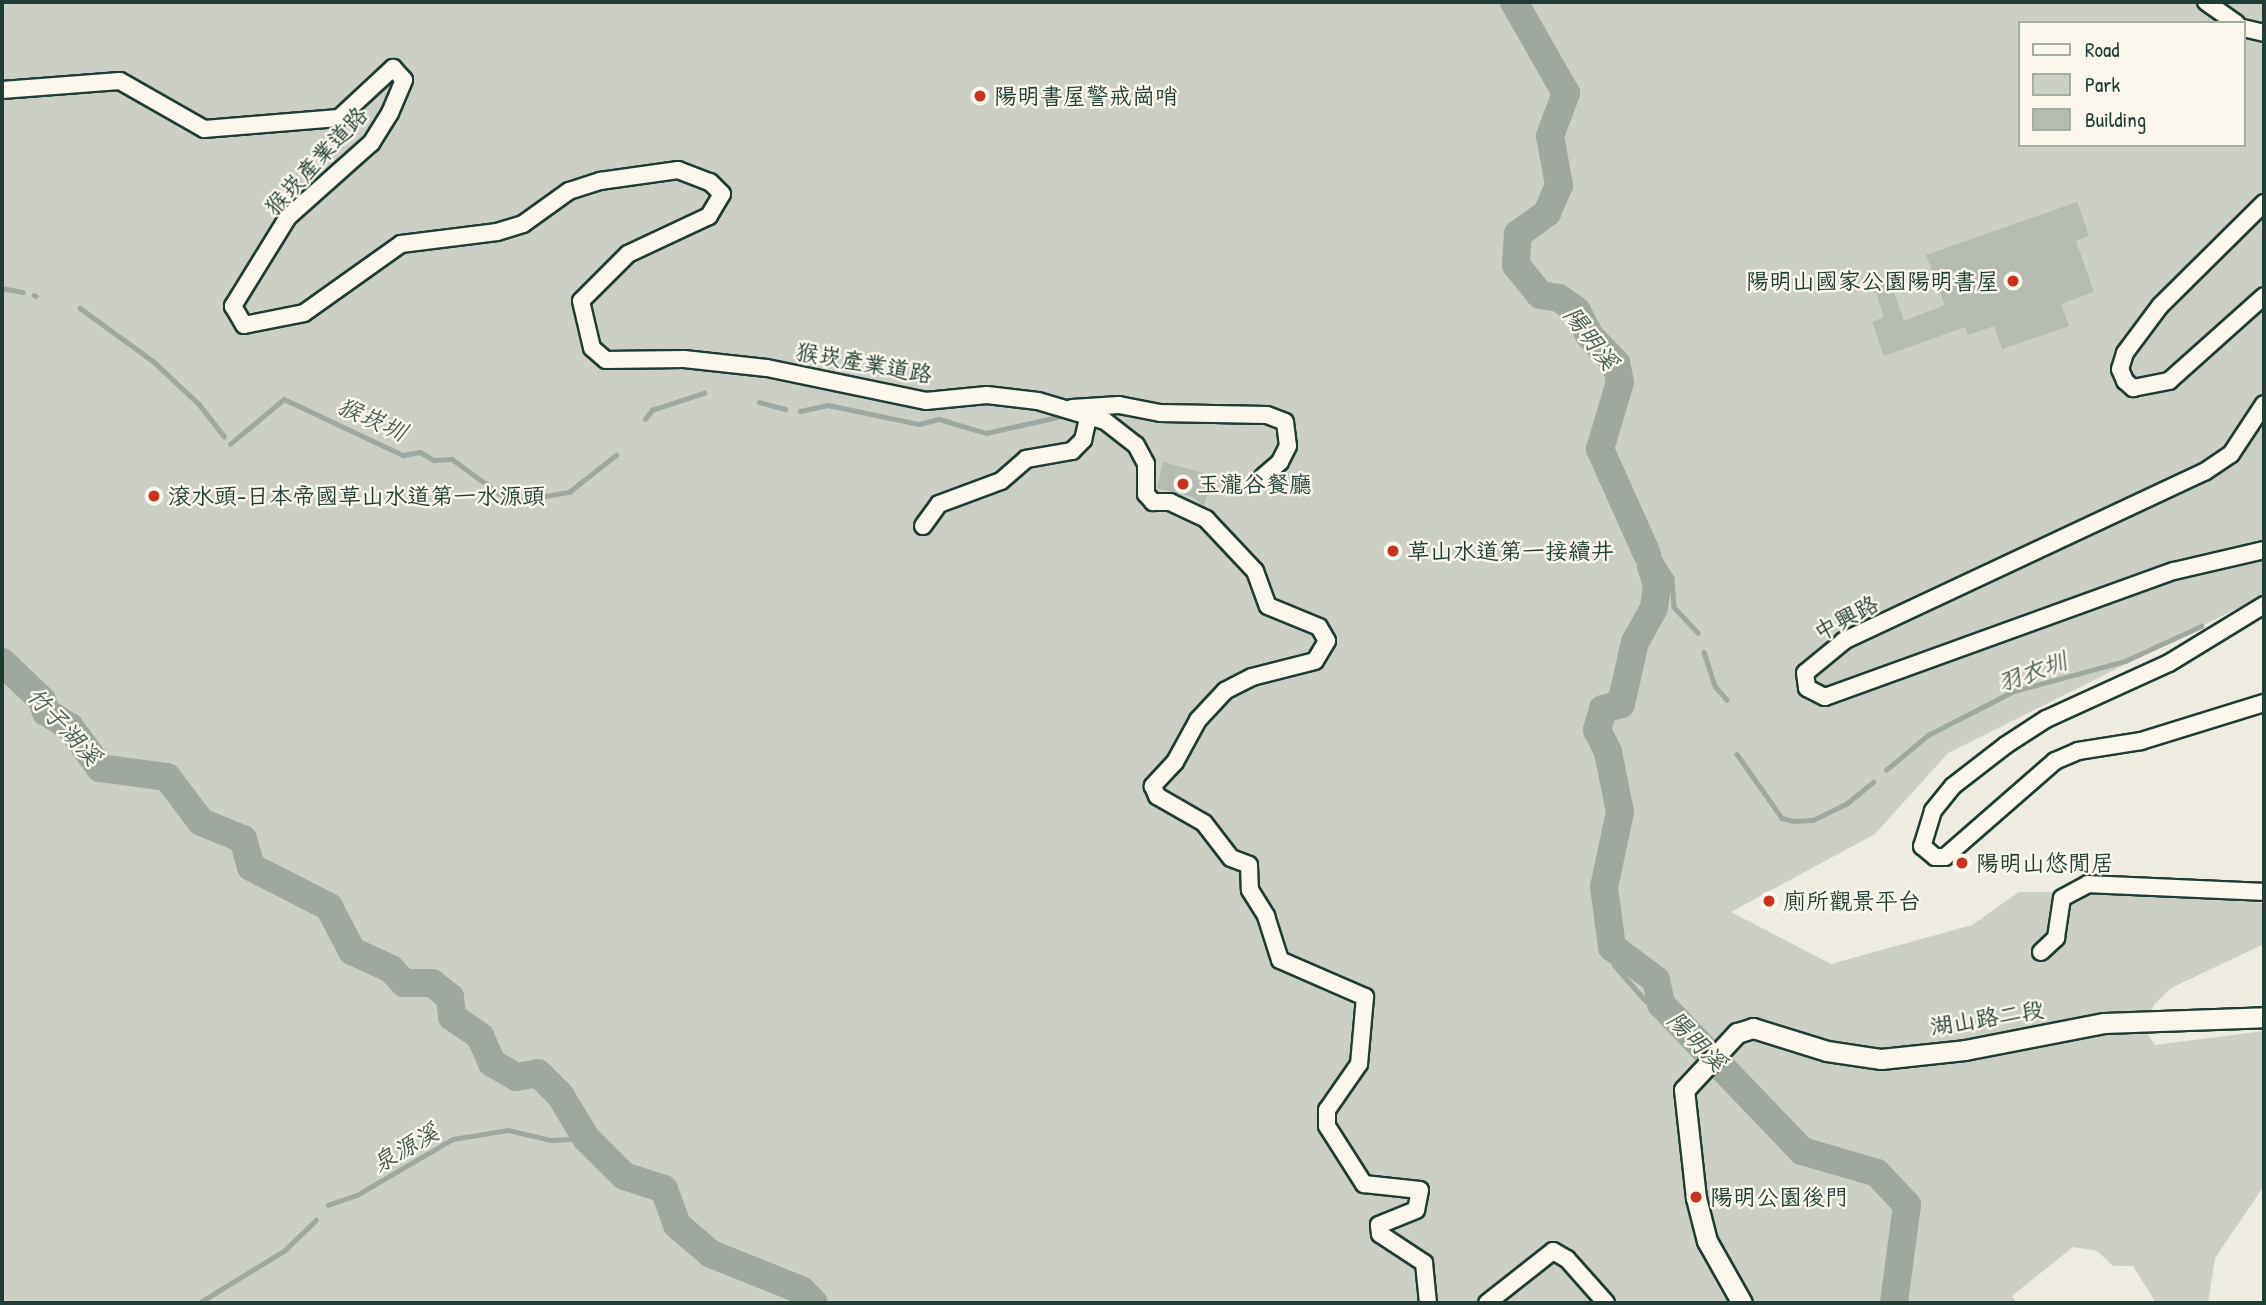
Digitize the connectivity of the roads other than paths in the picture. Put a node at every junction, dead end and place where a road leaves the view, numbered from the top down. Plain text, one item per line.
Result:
1 (2206, 2) edge
2 (2233, 21) edge
3 (2245, 28) edge
4 (2264, 33) edge
5 (2, 90) edge
6 (2264, 203) edge
7 (2264, 296) edge
8 (2264, 404) edge
9 (1072, 408) junction
10 (1088, 419) junction
11 (1264, 477) dead end
12 (923, 526) dead end
13 (2264, 550) edge
14 (2264, 605) edge
15 (2264, 703) edge
16 (2264, 891) edge
17 (2041, 952) dead end
18 (2264, 1017) edge
19 (1428, 1303) edge
20 (1487, 1303) edge
21 (1606, 1303) edge
22 (1742, 1303) edge

1 - 2 street
3 - 4 street
5 - 9 street, 猴崁產業道路
6 - 7 street
8 - 13 street, 中興路
9 - 10 street, 猴崁產業道路
9 - 11 street
10 - 12 street
10 - 19 street, 猴崁產業道路
14 - 15 street
16 - 17 street
18 - 22 street, 湖山路二段
20 - 21 street

